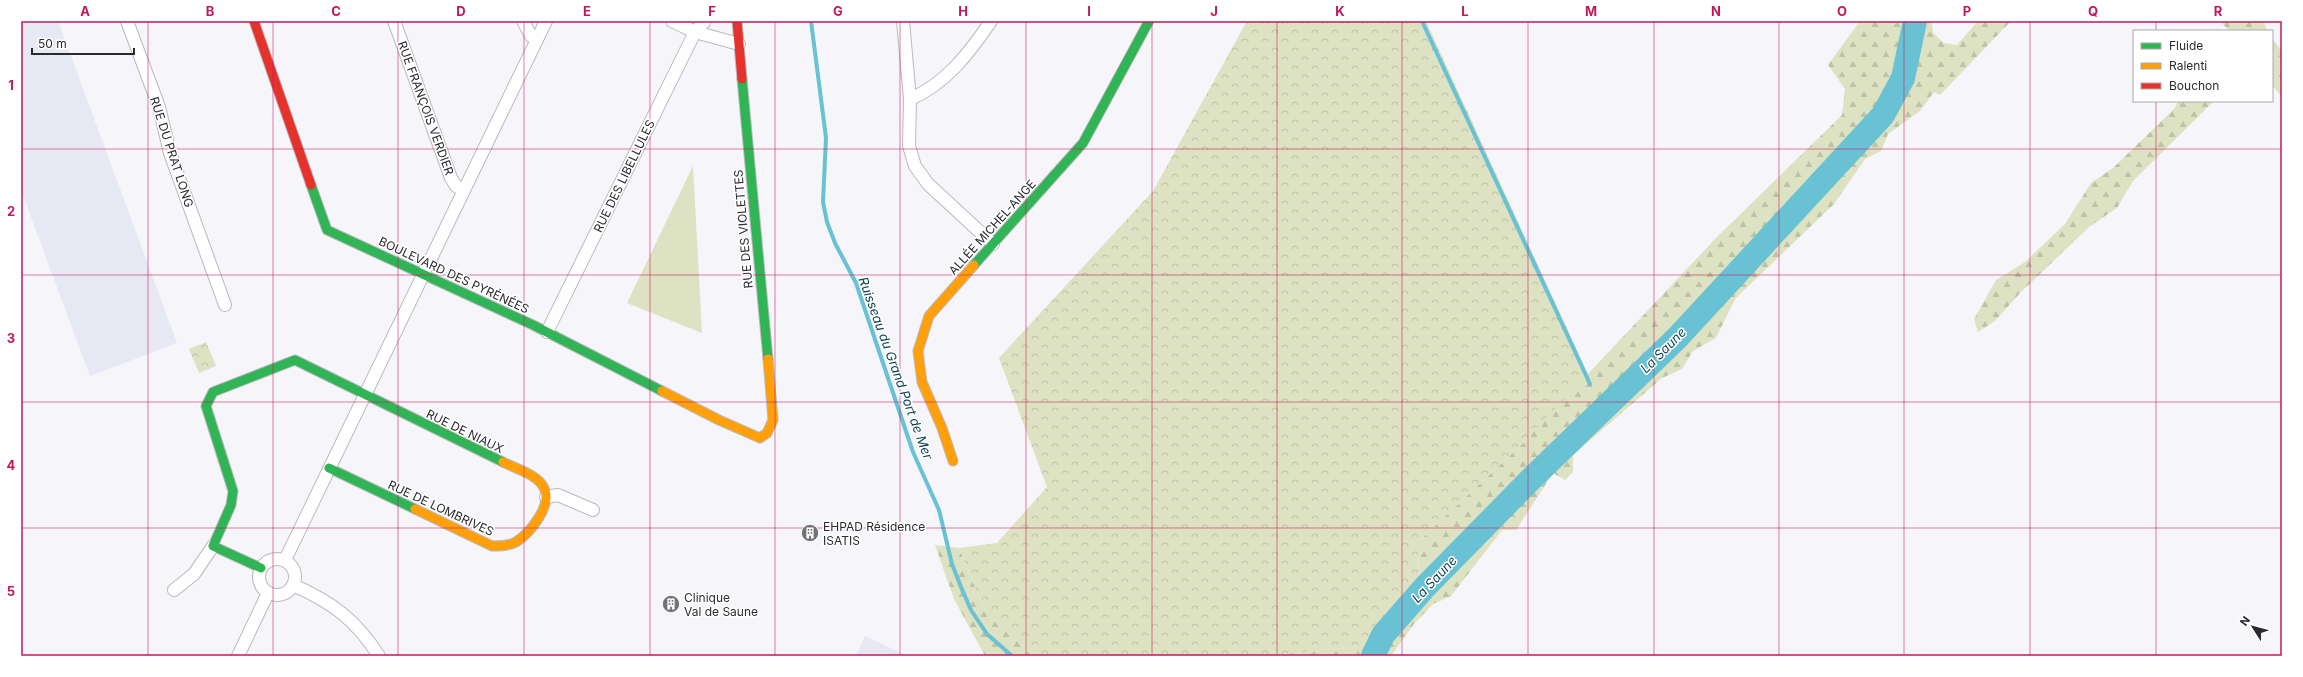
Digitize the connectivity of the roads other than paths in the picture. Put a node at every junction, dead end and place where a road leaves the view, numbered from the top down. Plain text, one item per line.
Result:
1 (128, 21) edge
2 (254, 21) edge
3 (394, 21) edge
4 (523, 21) edge
5 (546, 21) edge
6 (672, 21) edge
7 (705, 21) edge
8 (737, 21) edge
9 (903, 21) edge
10 (991, 21) edge
11 (1149, 21) edge
12 (695, 32) junction
13 (537, 39) junction
14 (739, 44) junction
15 (910, 99) junction
16 (463, 190) junction
17 (993, 244) junction
18 (424, 273) junction
19 (225, 305) dead end
20 (547, 332) junction
21 (364, 394) junction
22 (767, 433) joint
23 (953, 461) dead end
24 (329, 468) junction
25 (546, 497) junction
26 (592, 510) dead end
27 (213, 546) junction
28 (285, 560) junction
29 (260, 568) junction
30 (293, 585) junction
31 (174, 590) dead end
32 (268, 593) junction
33 (238, 656) edge
34 (379, 656) edge

1 - 19 street, RUE DU PRAT LONG
2 - 18 street, BOULEVARD DES PYRÉNÉES
3 - 16 street, RUE FRANÇOIS VERDIER
4 - 13 street
5 - 13 street
6 - 12 street
7 - 12 street, RUE DES LIBELLULES
8 - 14 street, RUE DES VIOLETTES
9 - 15 street
10 - 15 street
11 - 17 street, ALLÉE MICHEL-ANGE
12 - 14 street
12 - 20 street, RUE DES LIBELLULES
13 - 16 street
14 - 22 street, RUE DES VIOLETTES
15 - 17 street
16 - 18 street
17 - 23 street, ALLÉE MICHEL-ANGE
18 - 20 street, BOULEVARD DES PYRÉNÉES
18 - 21 street
20 - 22 street, BOULEVARD DES PYRÉNÉES
21 - 24 street
21 - 25 street, RUE DE NIAUX
21 - 27 street, RUE DE NIAUX
24 - 25 street, RUE DE LOMBRIVES
24 - 28 street
25 - 26 street
27 - 29 street
27 - 31 street
28 - 29 street
28 - 30 street
29 - 32 street
30 - 32 street
30 - 34 street
32 - 33 street

